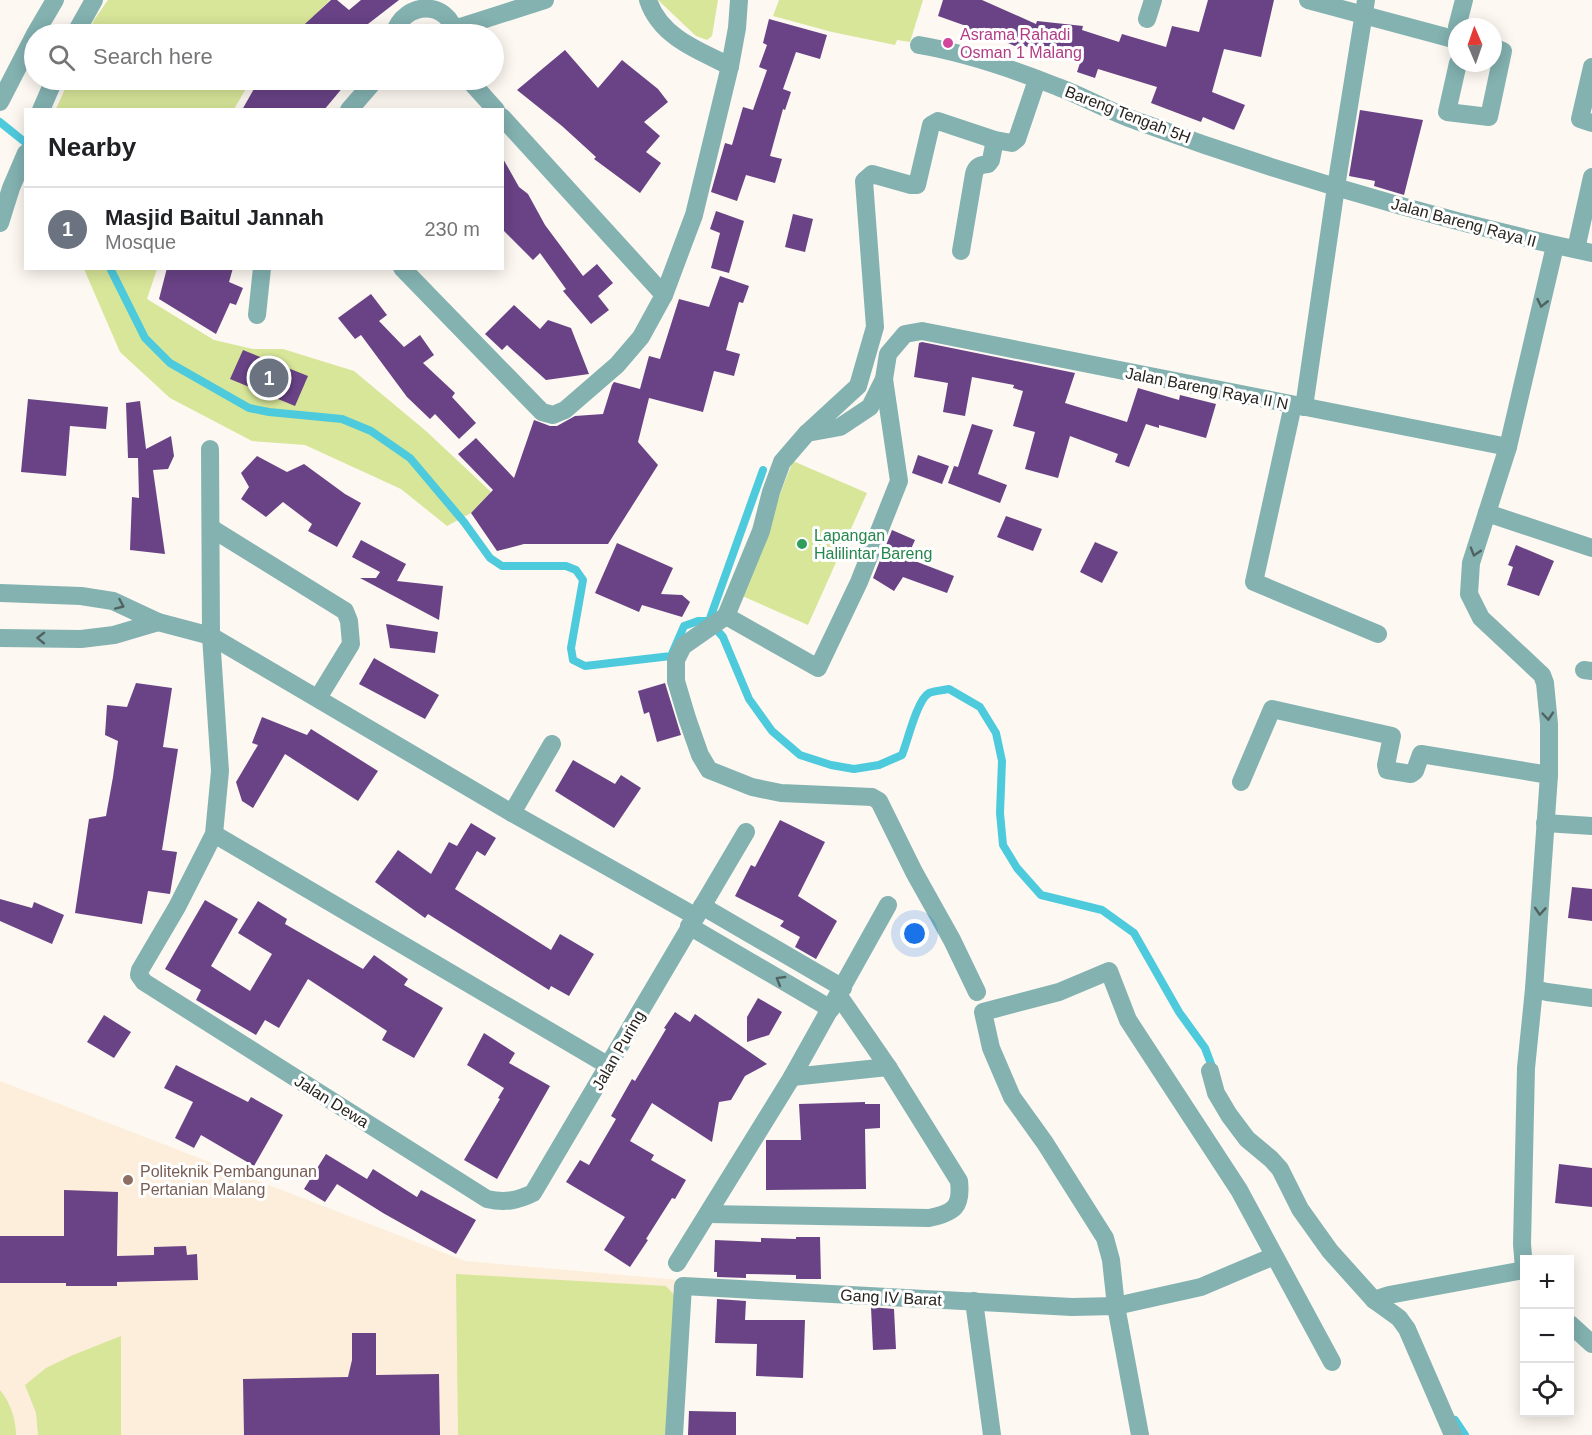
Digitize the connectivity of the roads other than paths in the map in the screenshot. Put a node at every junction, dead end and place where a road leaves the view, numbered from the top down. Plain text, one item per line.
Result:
1 (55, 0) edge
2 (94, 0) edge
3 (545, 0) edge
4 (648, 0) edge
5 (739, 0) edge
6 (1153, 0) edge
7 (1308, 0) edge
8 (1464, 0) edge
9 (408, 6) edge
10 (1365, 7) edge
11 (1460, 18) edge
12 (1147, 19) dead end
13 (41, 24) edge
14 (81, 24) edge
15 (397, 24) edge
16 (450, 24) edge
17 (477, 24) edge
18 (1448, 31) edge
19 (918, 45) dead end
20 (24, 55) edge
21 (730, 66) junction
22 (1592, 67) edge
23 (1456, 72) edge
24 (1495, 72) edge
25 (1037, 80) junction
26 (366, 90) edge
27 (478, 90) edge
28 (0, 102) edge
29 (351, 108) edge
30 (494, 108) edge
31 (504, 119) edge
32 (1592, 123) edge
33 (995, 140) junction
34 (24, 158) edge
35 (1592, 177) edge
36 (1336, 187) junction
37 (0, 223) edge
38 (1555, 246) junction
39 (962, 251) dead end
40 (1584, 251) edge
41 (262, 270) edge
42 (404, 270) edge
43 (664, 294) junction
44 (257, 315) dead end
45 (884, 379) junction
46 (1299, 406) junction
47 (807, 434) junction
48 (1508, 447) junction
49 (210, 449) dead end
50 (1487, 513) junction
51 (211, 528) junction
52 (1592, 548) edge
53 (0, 592) edge
54 (726, 616) junction
55 (158, 622) junction
56 (1378, 634) dead end
57 (211, 636) junction
58 (0, 638) edge
59 (318, 698) junction
60 (552, 744) dead end
61 (1549, 775) junction
62 (1241, 782) dead end
63 (512, 813) junction
64 (1545, 823) junction
65 (1592, 826) edge
66 (746, 832) dead end
67 (214, 834) junction
68 (888, 905) dead end
69 (695, 916) junction
70 (1534, 989) junction
71 (977, 992) dead end
72 (837, 998) junction
73 (1592, 998) edge
74 (609, 1066) junction
75 (888, 1067) junction
76 (1210, 1071) dead end
77 (792, 1077) junction
78 (533, 1193) joint
79 (708, 1214) junction
80 (1523, 1255) edge
81 (1274, 1256) junction
82 (677, 1263) dead end
83 (1520, 1270) edge
84 (1381, 1298) junction
85 (974, 1301) junction
86 (1116, 1306) junction
87 (1574, 1328) edge
88 (1592, 1344) edge
89 (1332, 1362) dead end
90 (674, 1435) edge
91 (992, 1435) edge
92 (1140, 1435) edge
93 (1453, 1435) edge

1 - 13 street
2 - 14 street
3 - 17 street
4 - 21 street
5 - 21 street
6 - 12 street
7 - 10 street
8 - 11 street
9 - 15 street
9 - 16 street
10 - 18 street
10 - 36 street
19 - 25 street, Bareng Tengah 5H
20 - 28 street
21 - 43 street
22 - 32 street
23 - 24 street
25 - 33 street
25 - 36 street, Bareng Tengah 5H
26 - 29 street
27 - 30 street
31 - 43 street
33 - 39 street
33 - 47 street
34 - 37 street
35 - 40 street
36 - 38 street, Jalan Bareng Raya II
36 - 46 street
38 - 40 street, Jalan Bareng Raya II
38 -> 48 street
41 - 44 street
42 - 43 street
45 - 46 street, Jalan Bareng Raya II N
45 - 47 street
45 - 54 street
46 - 48 street, Jalan Bareng Raya II N
46 - 56 street
47 - 54 street
48 - 50 street
49 - 51 street
50 - 52 street
50 -> 61 street
51 - 57 street
51 - 59 street
53 -> 55 street
54 - 71 street
55 - 57 street
55 -> 58 street
57 - 59 street
57 - 67 street
59 - 63 street
60 - 63 street
61 - 62 street
61 - 64 street
63 - 69 street
64 - 65 street
64 -> 70 street
66 - 69 street, Jalan Puring
67 - 74 street
67 - 78 street, Jalan Dewa
68 - 72 street
69 - 72 street
69 - 74 street, Jalan Puring
70 - 73 street
70 - 80 street
72 - 75 street
72 - 77 street
74 - 78 street, Jalan Puring
75 - 77 street
75 - 79 street
76 - 84 street
77 - 79 street
79 - 82 street
81 - 86 street, Gang IV Barat
81 - 86 street
81 - 89 street
83 - 84 street
84 - 93 street
85 - 86 street, Gang IV Barat
85 - 90 street, Gang IV Barat
85 - 91 street
86 - 92 street
87 - 88 street

